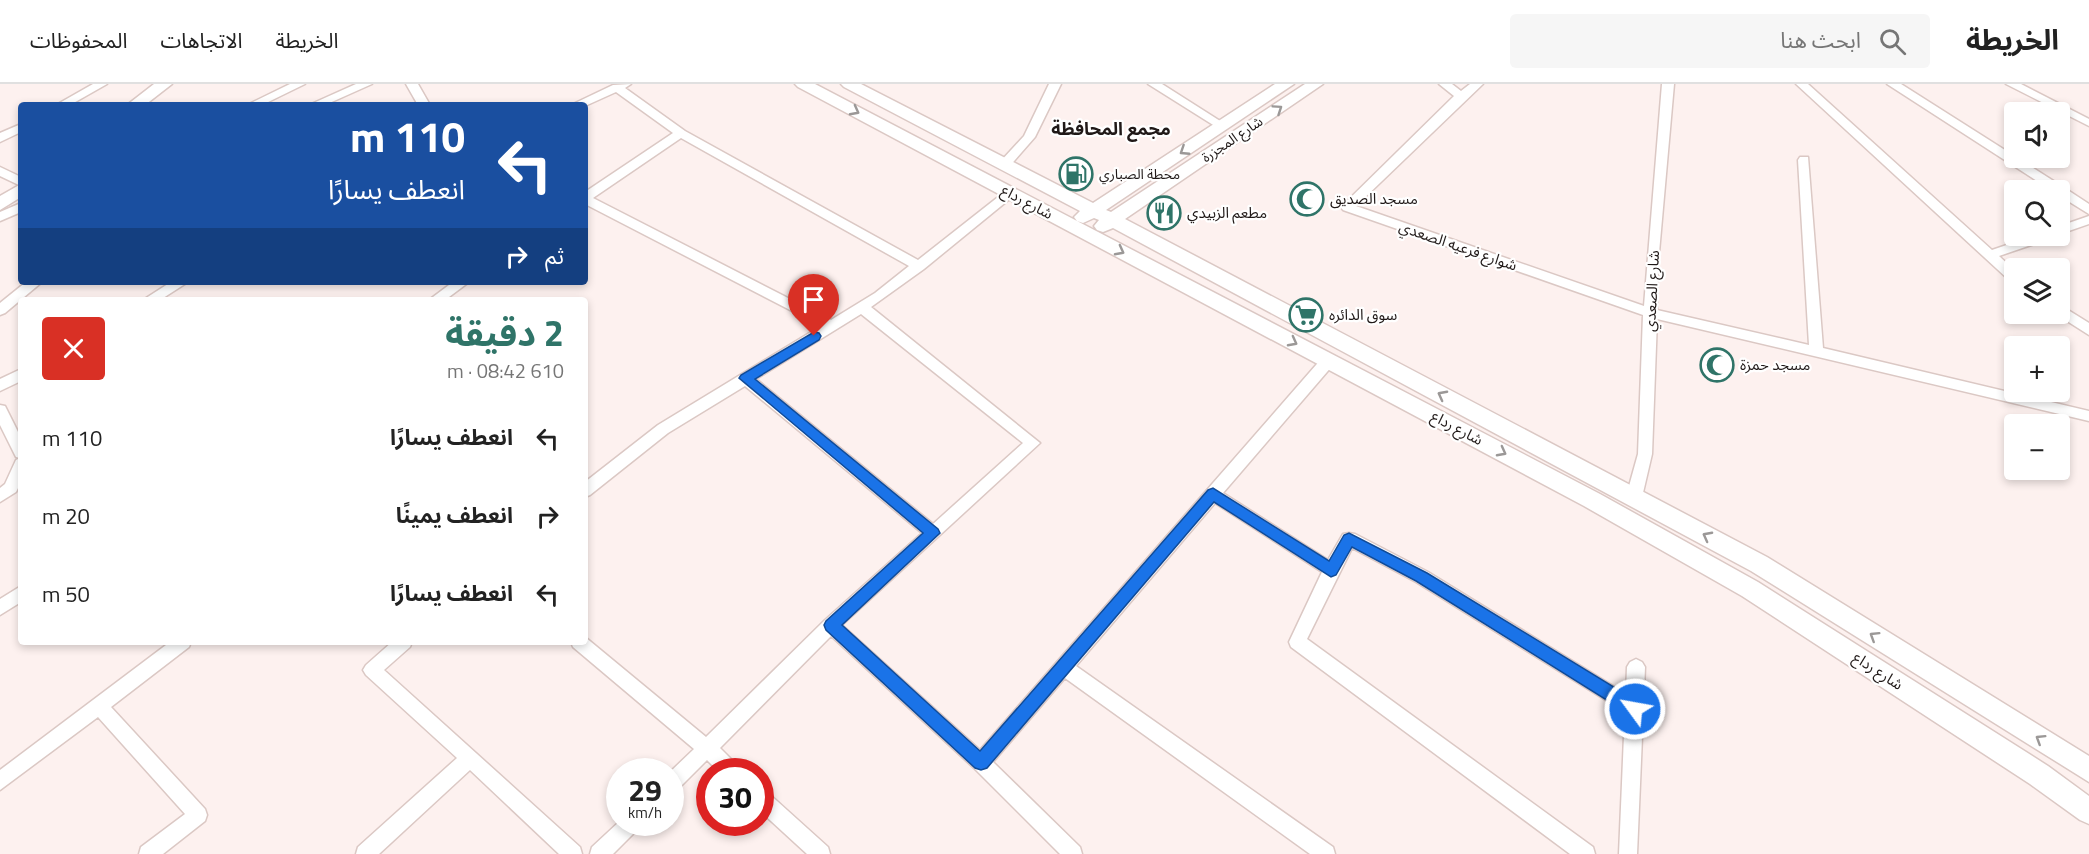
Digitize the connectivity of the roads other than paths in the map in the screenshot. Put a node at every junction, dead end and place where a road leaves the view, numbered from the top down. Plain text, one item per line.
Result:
1 (101, 84) edge
2 (299, 84) edge
3 (366, 84) edge
4 (412, 84) edge
5 (803, 84) edge
6 (849, 84) edge
7 (1055, 84) edge
8 (1154, 84) edge
9 (1286, 84) edge
10 (1315, 84) edge
11 (1445, 84) edge
12 (1477, 84) edge
13 (1668, 84) edge
14 (1802, 84) edge
15 (1893, 84) edge
16 (2012, 84) edge
17 (159, 85) edge
18 (621, 86) edge
19 (1461, 96) junction
20 (68, 102) edge
21 (139, 102) edge
22 (260, 102) edge
23 (322, 102) edge
24 (422, 102) edge
25 (584, 102) edge
26 (2089, 123) edge
27 (1222, 126) junction
28 (18, 129) edge
29 (681, 133) junction
30 (0, 138) edge
31 (1804, 159) dead end
32 (1004, 165) junction
33 (0, 171) edge
34 (18, 180) edge
35 (2042, 180) edge
36 (18, 191) edge
37 (1011, 194) junction
38 (588, 197) edge
39 (2070, 198) edge
40 (588, 201) edge
41 (0, 204) edge
42 (18, 208) edge
43 (2089, 210) edge
44 (1093, 211) junction
45 (0, 217) edge
46 (1112, 220) junction
47 (2089, 220) edge
48 (18, 222) edge
49 (0, 225) edge
50 (1071, 225) junction
51 (2070, 227) edge
52 (1090, 235) junction
53 (2016, 246) edge
54 (1990, 255) junction
55 (919, 266) junction
56 (2004, 268) edge
57 (31, 285) edge
58 (176, 285) edge
59 (458, 285) edge
60 (155, 297) edge
61 (440, 297) edge
62 (862, 307) junction
63 (0, 310) edge
64 (1650, 313) junction
65 (2070, 317) edge
66 (832, 326) junction
67 (2089, 330) edge
68 (1815, 352) junction
69 (1328, 360) junction
70 (18, 376) edge
71 (746, 378) junction
72 (0, 386) edge
73 (0, 410) edge
74 (2089, 416) edge
75 (18, 447) edge
76 (18, 472) edge
77 (588, 488) edge
78 (1213, 494) junction
79 (0, 496) edge
80 (1634, 497) junction
81 (933, 533) junction
82 (1331, 570) junction
83 (18, 595) edge
84 (0, 608) edge
85 (831, 625) junction
86 (179, 645) edge
87 (401, 645) edge
88 (583, 645) edge
89 (1064, 667) junction
90 (1636, 667) dead end
91 (99, 706) junction
92 (1635, 709) junction
93 (708, 749) junction
94 (470, 758) junction
95 (717, 758) edge
96 (981, 763) junction
97 (2089, 770) edge
98 (684, 772) edge
99 (0, 781) edge
100 (774, 811) edge
101 (2089, 811) edge
102 (618, 836) edge
103 (148, 854) edge
104 (364, 854) edge
105 (573, 854) edge
106 (599, 854) edge
107 (822, 854) edge
108 (1073, 854) edge
109 (1326, 854) edge
110 (1586, 854) edge
111 (1628, 854) edge

1 - 20 street
2 - 22 street
3 - 23 street
4 - 24 street
5 -> 37 main road, شارع رداع
6 - 32 main road, شارع رداع
7 - 32 street
8 - 27 street
9 - 27 main road, شارع المجزرة
46 -> 10 main road, شارع المجزرة
11 - 19 street
12 - 19 street, شوارع فرعيه الصعدي
13 - 64 street, شارع الصعدي
14 - 54 street
15 - 35 street
16 - 26 street
17 - 21 main road
18 - 25 street
18 - 29 street
19 - 64 street, شوارع فرعيه الصعدي
27 -> 44 main road, شارع المجزرة
28 - 30 street
29 - 38 street
29 - 55 street
31 - 68 street
32 - 44 main road, شارع رداع
33 - 34 street
36 - 41 main road
37 - 50 main road, شارع رداع
37 - 55 street
39 - 43 street
40 - 66 street
42 - 45 street
44 - 46 main road, شارع رداع
44 - 50 main road, شارع المجزرة
46 - 52 main road, شارع المجزرة
80 -> 46 main road, شارع رداع
47 - 51 street
48 - 49 street
50 - 52 main road, شارع رداع
52 -> 69 main road, شارع رداع
53 - 54 street
54 - 56 street
55 - 62 street
57 - 63 street
58 - 60 street
59 - 61 street
62 - 66 street
62 - 81 street
64 - 68 street
64 - 80 street, شارع الصعدي
65 - 67 street
66 - 71 street
68 - 74 street
69 - 78 street
69 -> 101 main road, شارع رداع
70 - 72 street
71 - 77 street
71 - 81 street
73 - 75 street
76 - 79 street
78 - 82 street
78 - 89 street
97 -> 80 main road, شارع رداع
81 - 85 street
82 - 92 street
82 - 110 street
83 - 84 street
85 - 93 street
85 - 96 street
86 - 91 street
87 - 94 street
88 - 93 street
89 - 96 street
89 - 109 street
90 - 92 street
91 - 99 street
91 - 103 street
92 - 111 street
93 - 95 street
93 - 98 street
94 - 104 street
94 - 105 street
96 - 108 street
100 - 107 street
102 - 106 street

